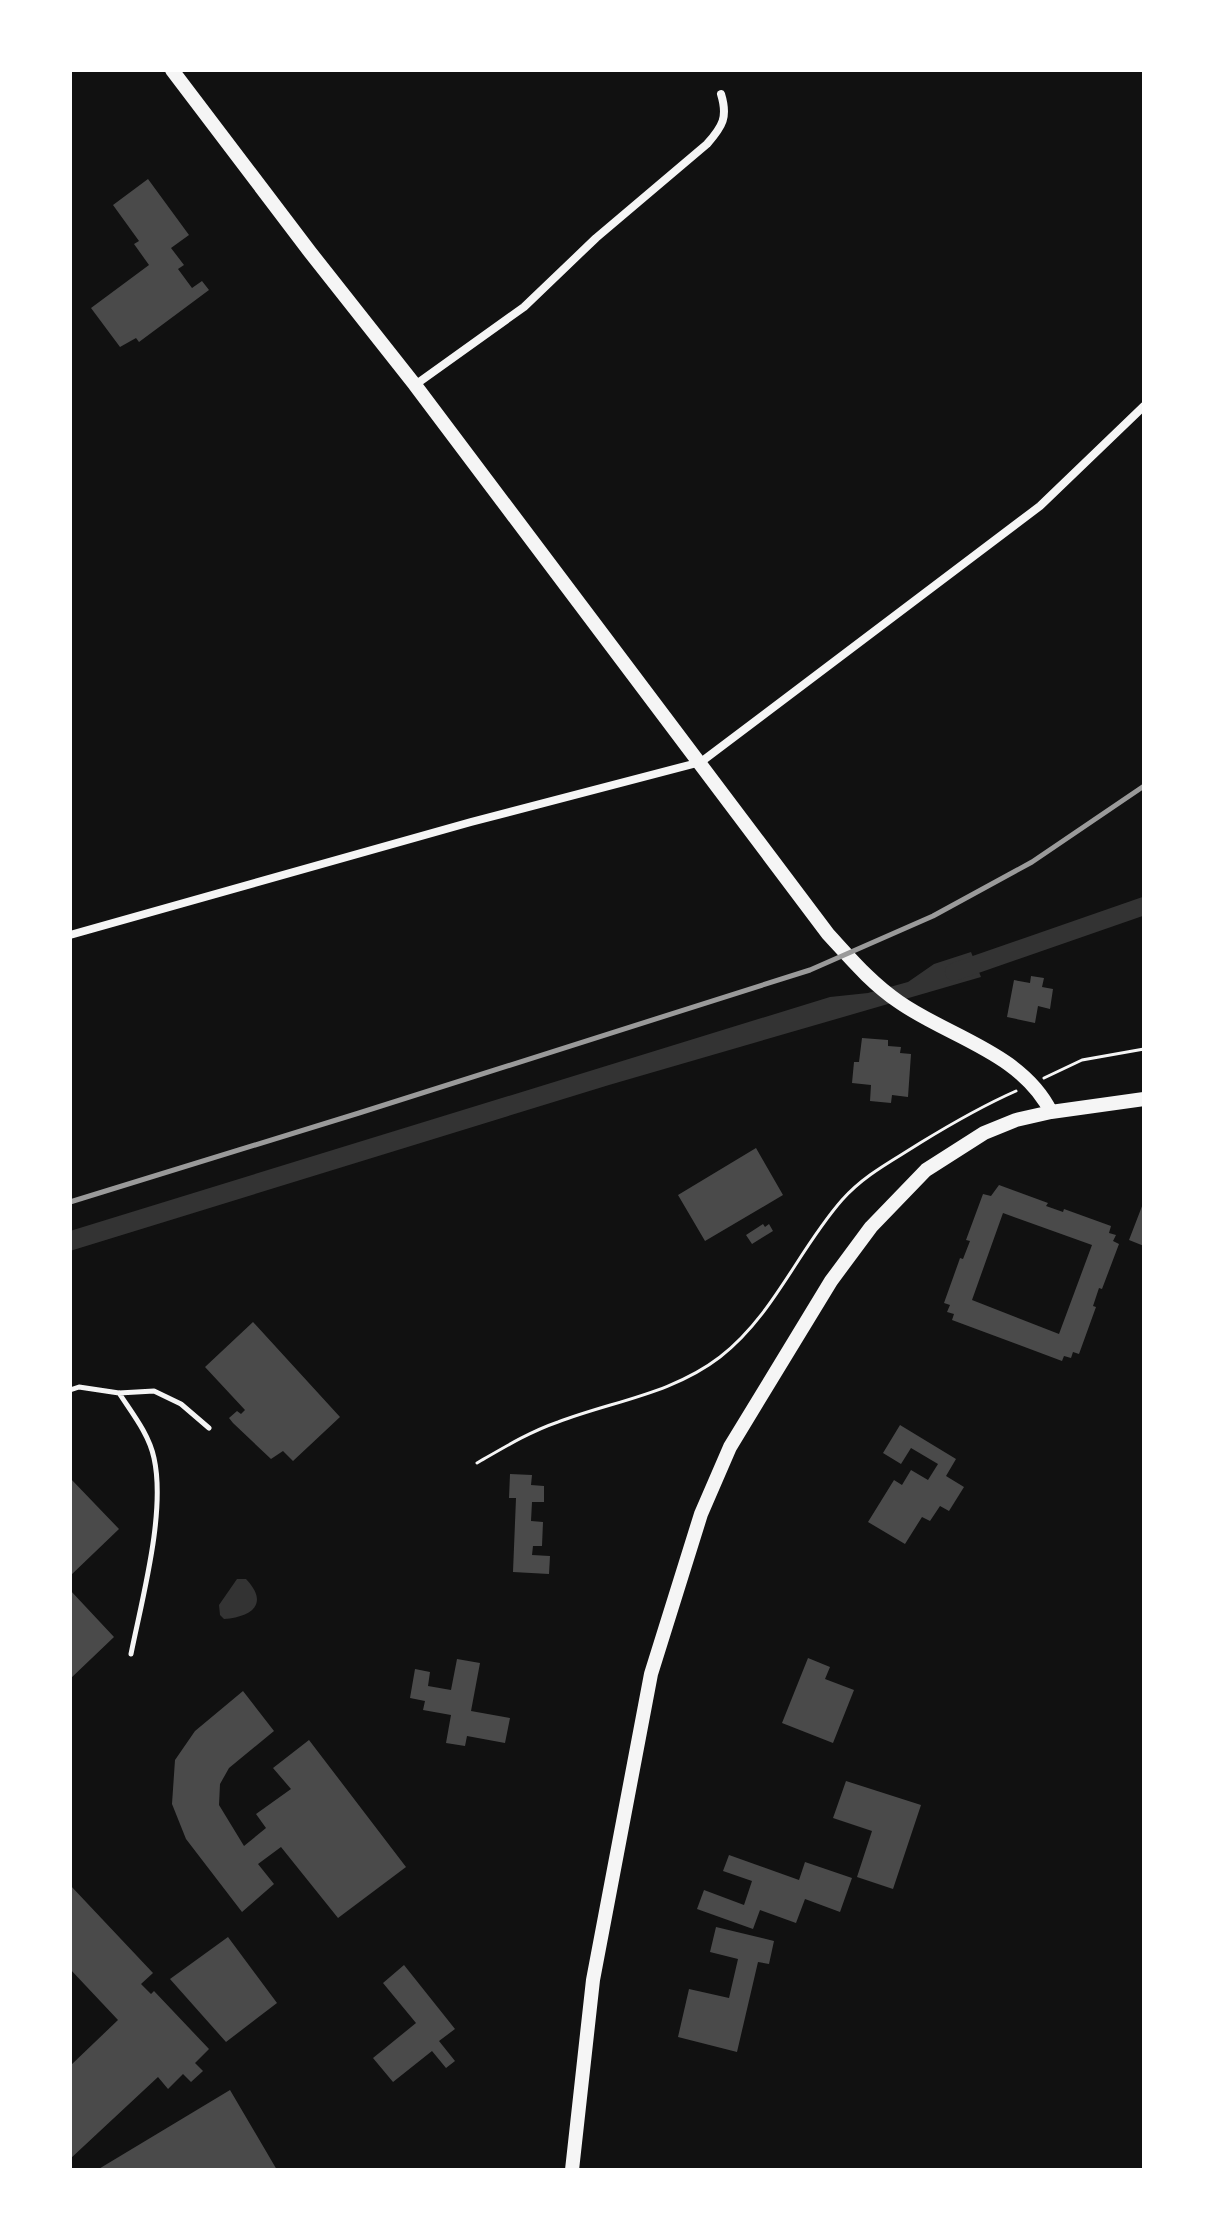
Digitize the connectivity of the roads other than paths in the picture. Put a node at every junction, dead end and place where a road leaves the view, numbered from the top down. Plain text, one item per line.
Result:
1 (172, 70) edge
2 (721, 94) dead end
3 (415, 385) junction
4 (1144, 406) edge
5 (701, 762) junction
6 (70, 935) edge
7 (1144, 1099) edge
8 (1051, 1112) junction
9 (70, 1390) edge
10 (119, 1393) junction
11 (209, 1428) dead end
12 (131, 1654) dead end
13 (572, 2170) edge

1 - 3 street
2 - 3 street
3 - 5 street
4 - 5 street
5 - 6 street
5 - 8 street
7 - 8 street
8 - 13 street
9 - 10 lane
10 - 11 lane
10 - 12 lane

